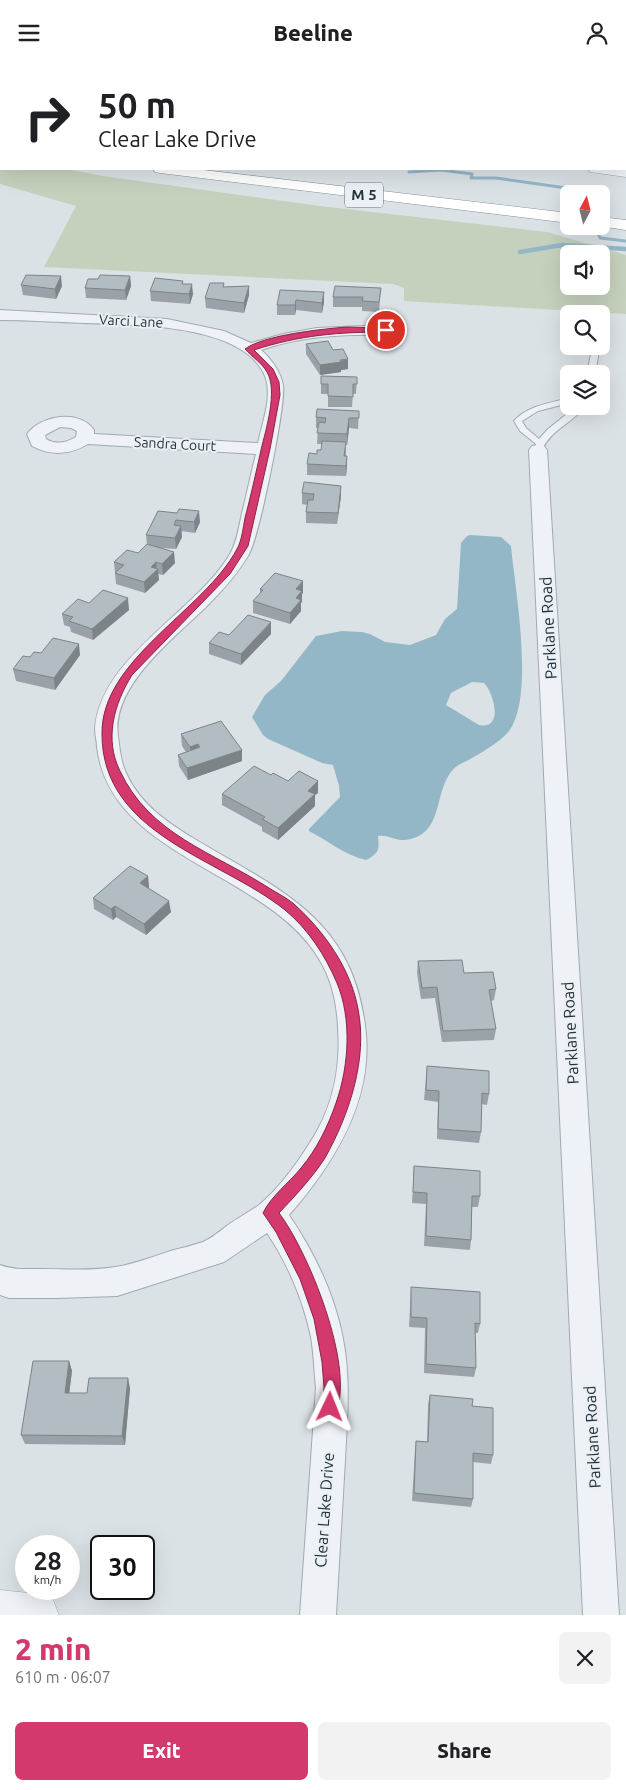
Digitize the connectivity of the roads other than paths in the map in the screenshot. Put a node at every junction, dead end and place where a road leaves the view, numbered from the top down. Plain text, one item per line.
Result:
1 (168, 170) edge
2 (603, 170) edge
3 (626, 173) edge
4 (560, 217) edge
5 (610, 223) edge
6 (626, 225) edge
7 (0, 315) edge
8 (386, 330) dead end
9 (252, 352) junction
10 (560, 402) edge
11 (573, 415) edge
12 (84, 439) dead end
13 (539, 447) junction
14 (266, 449) junction
15 (270, 1213) junction
16 (0, 1281) edge
17 (0, 1611) edge
18 (38, 1615) edge
19 (318, 1615) edge
20 (601, 1615) edge

1 - 4 highway, M 5
2 - 3 street
5 - 6 highway
7 - 9 street, Varci Lane
8 - 9 street
9 - 14 street
10 - 13 lane
11 - 13 lane
12 - 14 street, Sandra Court
13 - 20 street, Parklane Road
14 - 15 street
15 - 16 street
15 - 19 street, Clear Lake Drive
17 - 18 street

